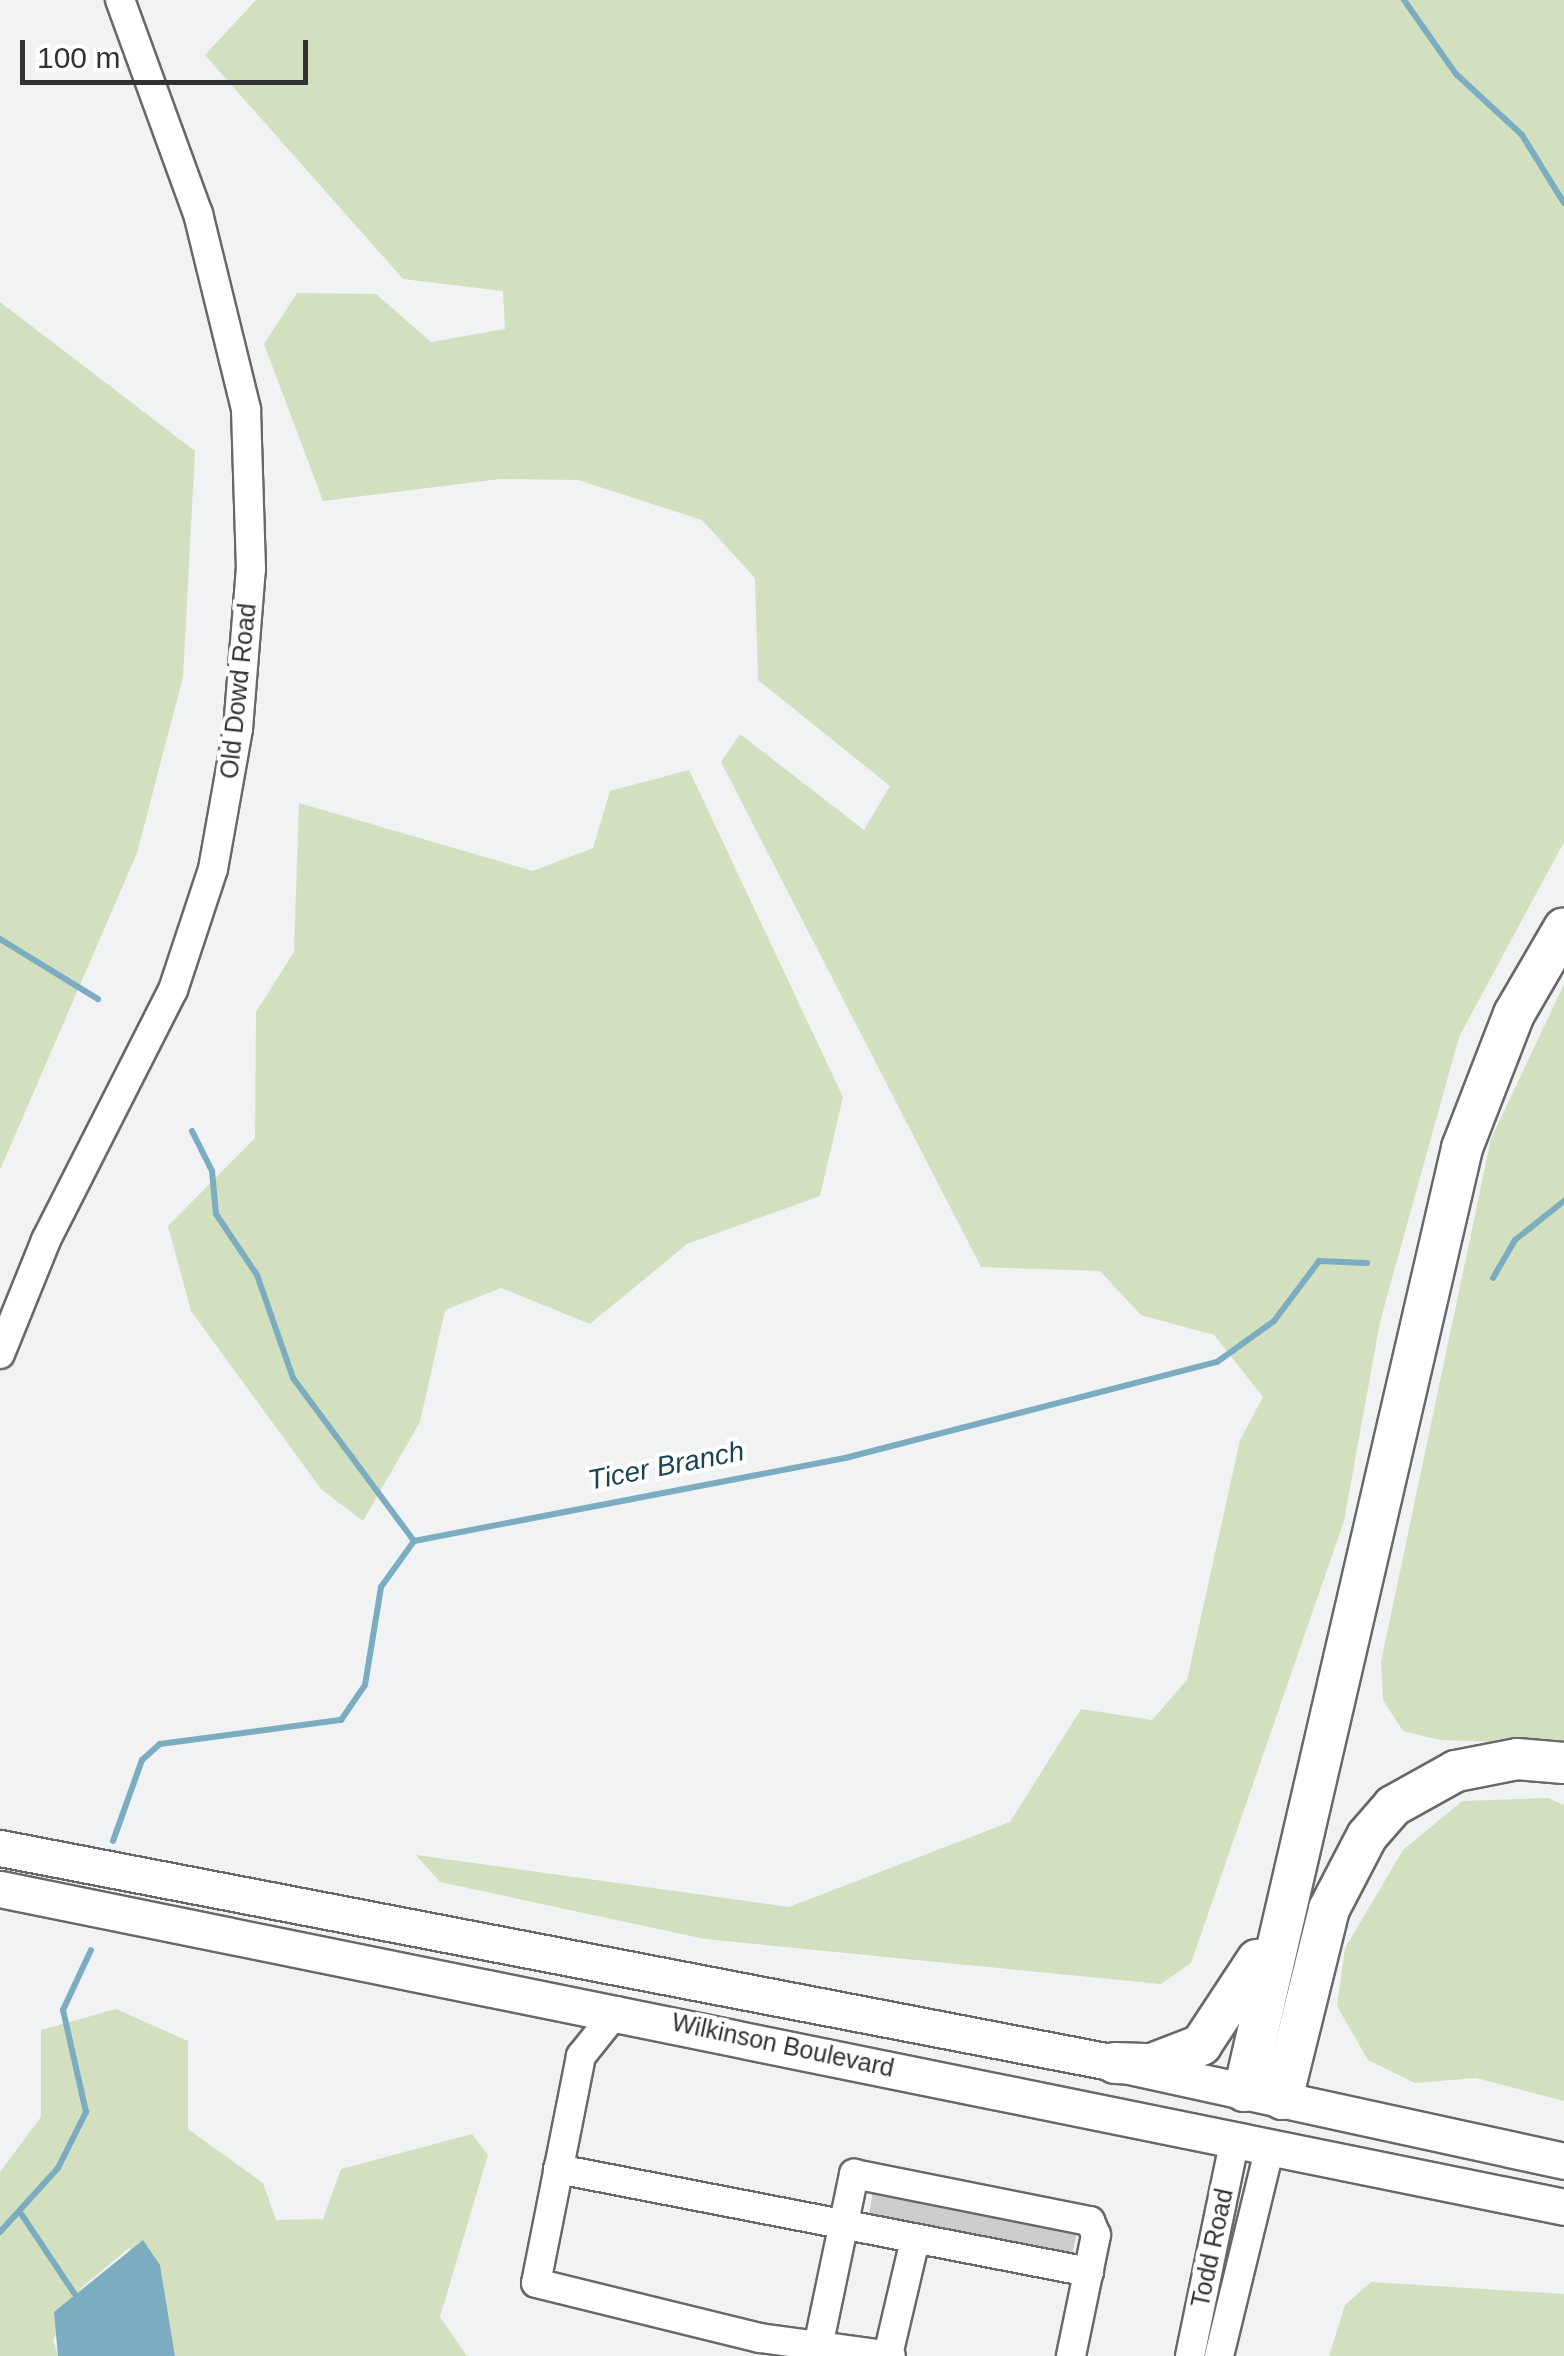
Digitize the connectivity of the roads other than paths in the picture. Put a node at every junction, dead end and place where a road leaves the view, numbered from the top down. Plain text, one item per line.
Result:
1 (120, 0) edge
2 (1564, 928) edge
3 (0, 1354) edge
4 (1564, 1762) edge
5 (0, 1848) edge
6 (0, 1889) edge
7 (1282, 1906) junction
8 (563, 2001) junction
9 (617, 2011) junction
10 (580, 2056) junction
11 (1115, 2064) junction
12 (1263, 2095) junction
13 (1234, 2139) junction
14 (1270, 2146) junction
15 (1564, 2161) edge
16 (558, 2169) junction
17 (1564, 2207) edge
18 (842, 2226) junction
19 (965, 2244) junction
20 (1089, 2272) junction
21 (818, 2342) junction
22 (758, 2347) edge
23 (890, 2356) edge
24 (1072, 2356) edge
25 (1190, 2356) edge
26 (1219, 2356) edge

1 - 3 street, Old Dowd Road
2 - 7 highway
4 - 12 highway
5 - 11 main road, Wilkinson Boulevard
6 - 8 main road, Wilkinson Boulevard
7 - 11 highway
7 - 12 highway
8 - 9 main road, Wilkinson Boulevard
8 - 10 street
9 - 10 street
9 - 13 main road, Wilkinson Boulevard
10 - 16 street
11 - 12 main road, Wilkinson Boulevard
12 - 13 main road
12 - 14 main road
12 - 15 main road, Wilkinson Boulevard
13 - 14 main road, Wilkinson Boulevard
13 - 25 street, Todd Road
14 - 17 main road, Wilkinson Boulevard
14 - 26 street, Todd Road
16 - 18 street
16 - 22 street
18 - 19 street
18 - 20 street
18 - 21 street
19 - 20 street
19 - 23 street
20 - 24 street
21 - 22 street
21 - 23 street

